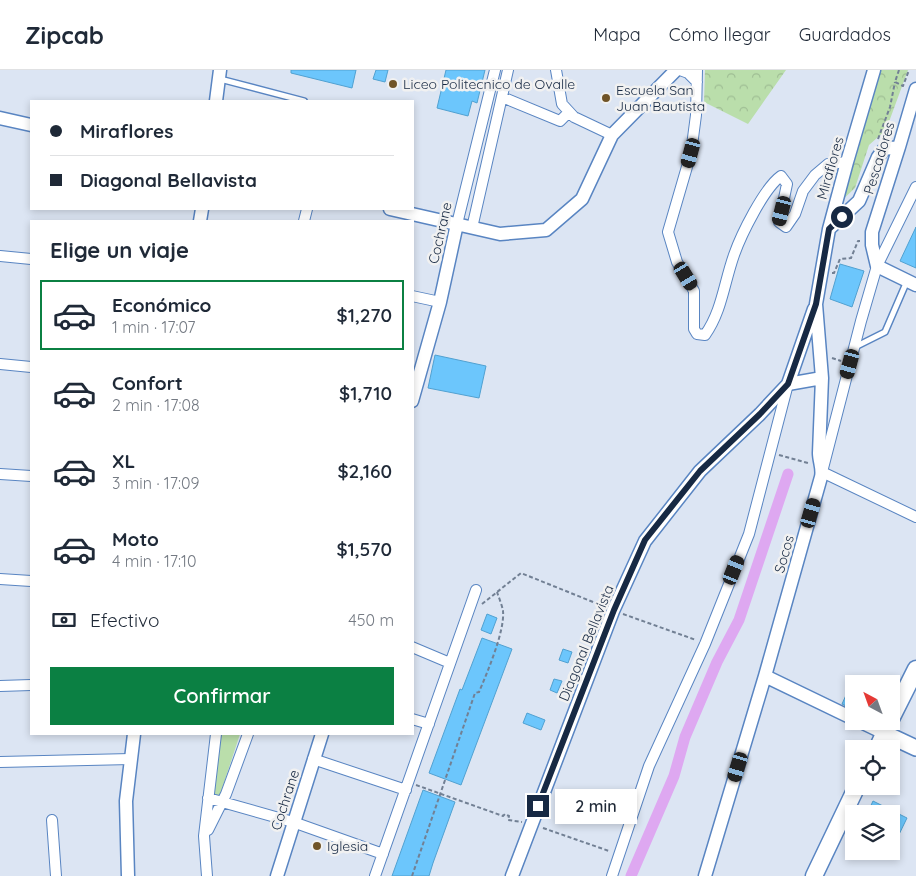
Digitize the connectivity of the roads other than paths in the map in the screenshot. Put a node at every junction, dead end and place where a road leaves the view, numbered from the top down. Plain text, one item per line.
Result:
1 (494, 70) edge
2 (508, 70) edge
3 (556, 70) edge
4 (676, 70) edge
5 (680, 70) edge
6 (697, 70) edge
7 (874, 70) edge
8 (219, 74) edge
9 (697, 82) junction
10 (916, 89) edge
11 (502, 97) junction
12 (216, 100) edge
13 (301, 100) edge
14 (569, 112) junction
15 (0, 118) edge
16 (30, 125) edge
17 (612, 135) junction
18 (900, 147) junction
19 (847, 162) junction
20 (916, 187) edge
21 (394, 210) edge
22 (457, 224) junction
23 (472, 228) junction
24 (829, 229) junction
25 (0, 256) edge
26 (30, 259) edge
27 (877, 266) junction
28 (911, 283) edge
29 (414, 296) edge
30 (440, 302) junction
31 (816, 304) junction
32 (854, 347) junction
33 (0, 364) edge
34 (30, 367) edge
35 (822, 378) junction
36 (788, 384) junction
37 (414, 394) edge
38 (817, 468) junction
39 (0, 474) edge
40 (30, 476) edge
41 (916, 517) edge
42 (0, 579) edge
43 (30, 581) edge
44 (476, 590) dead end
45 (414, 648) edge
46 (450, 663) junction
47 (916, 669) edge
48 (765, 676) junction
49 (30, 685) edge
50 (0, 686) edge
51 (900, 702) edge
52 (845, 714) edge
53 (414, 720) edge
54 (429, 724) junction
55 (895, 730) edge
56 (134, 735) edge
57 (216, 735) edge
58 (248, 735) edge
59 (322, 735) edge
60 (916, 748) edge
61 (131, 759) junction
62 (313, 759) junction
63 (0, 762) edge
64 (408, 786) junction
65 (853, 795) edge
66 (208, 798) junction
67 (222, 801) junction
68 (52, 820) dead end
69 (293, 822) junction
70 (204, 836) junction
71 (384, 854) junction
72 (56, 876) edge
73 (128, 876) edge
74 (207, 876) edge
75 (276, 876) edge
76 (375, 876) edge
77 (512, 876) edge
78 (612, 876) edge
79 (705, 876) edge
80 (814, 876) edge

1 - 22 street, Cochrane
2 - 11 street
3 - 14 street
4 - 17 street
5 - 9 street
6 - 9 street
7 - 19 street, Miraflores
8 - 12 street
8 - 13 lane
9 - 19 street
10 - 18 street, Pescadores
11 - 14 street
11 - 23 street
14 - 17 street
15 - 16 street
17 - 23 street
18 - 24 street
18 - 27 street, Pescadores
19 - 24 street, Miraflores
20 - 27 street, Socos
21 - 22 street
22 - 23 street
22 - 30 street, Cochrane
24 - 31 street, Miraflores
25 - 26 street
27 - 28 street
27 - 32 street, Socos
28 - 32 lane
29 - 30 street
30 - 37 street, Cochrane
31 - 35 street, Miraflores
31 - 36 street, Miraflores
32 - 38 street, Socos
33 - 34 street
35 - 36 street
35 - 38 street, Miraflores
36 - 77 street, Diagonal Bellavista
36 - 78 street
38 - 41 street
38 - 48 street, Socos
39 - 40 street
42 - 43 street
44 - 46 street
45 - 46 street
46 - 54 street
47 - 51 main road
48 - 52 street
48 - 79 street, Socos
49 - 50 street
53 - 54 street
54 - 64 street
55 - 60 main road
56 - 61 street
57 - 66 street
58 - 67 street
59 - 62 street, Cochrane
61 - 63 street
61 - 73 street
62 - 64 street
62 - 69 street, Cochrane
64 - 71 street
65 - 80 main road
66 - 67 street
66 - 70 street
67 - 69 street
67 - 70 street
68 - 72 street
69 - 71 street
69 - 75 street, Cochrane
70 - 74 street
71 - 76 street

